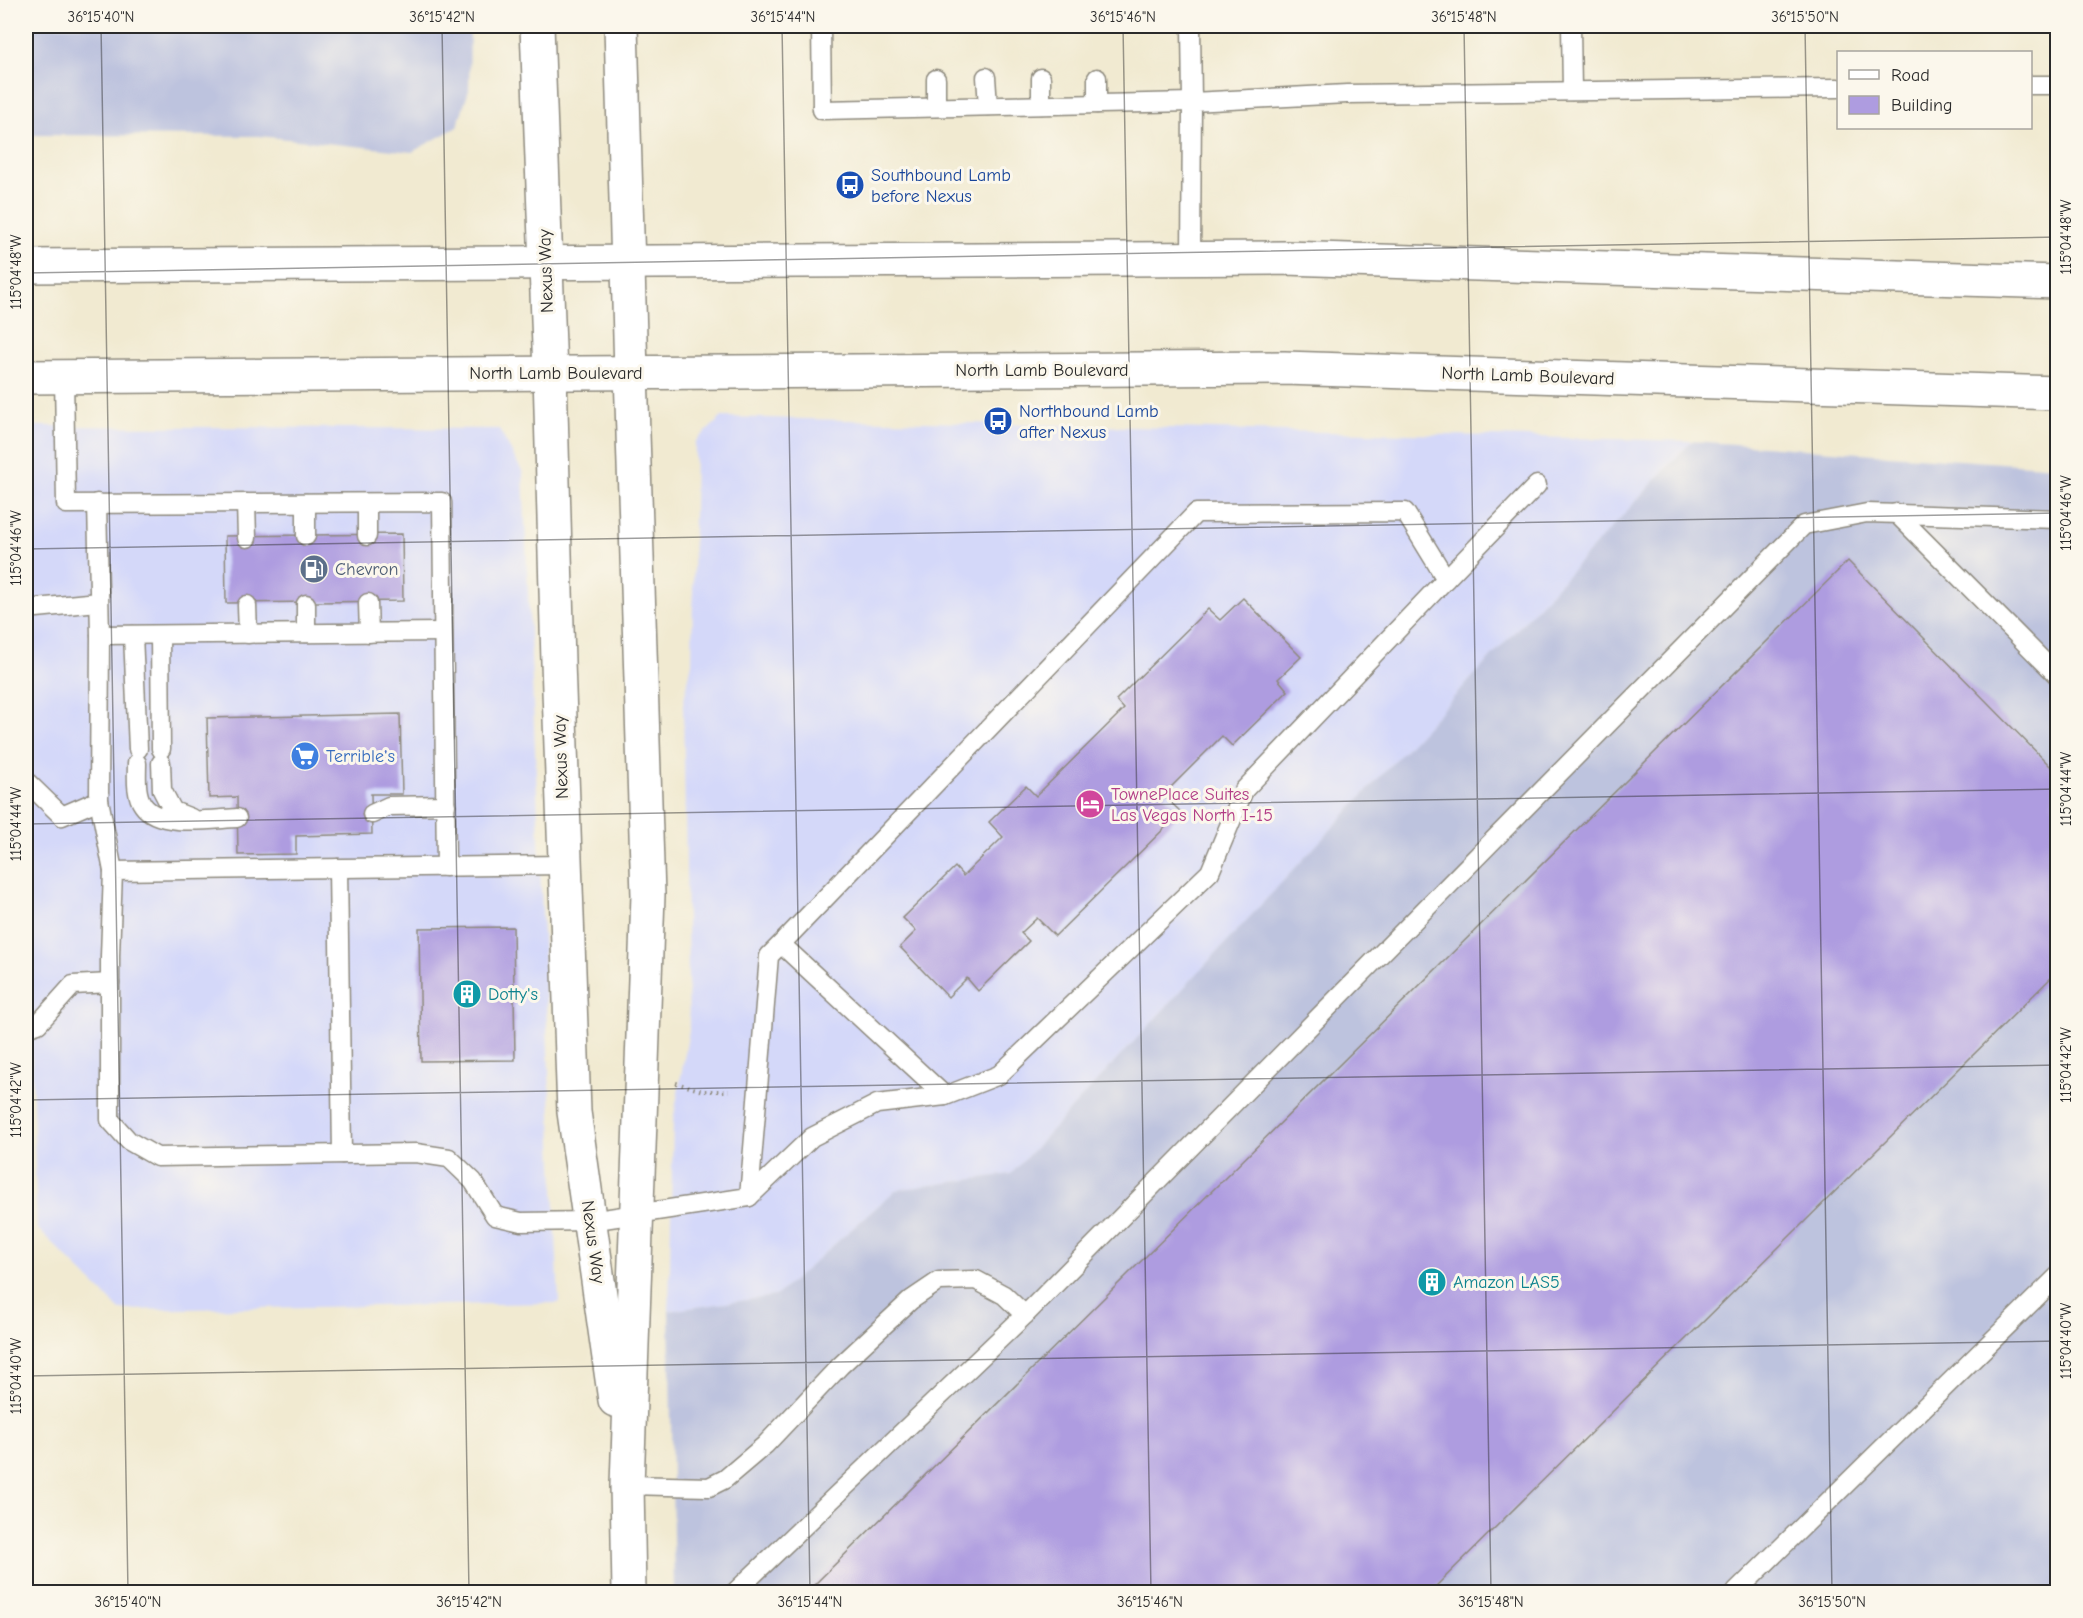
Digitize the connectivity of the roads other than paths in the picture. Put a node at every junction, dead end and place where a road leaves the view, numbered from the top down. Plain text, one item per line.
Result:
1 (537, 26) edge
2 (621, 26) edge
3 (821, 26) edge
4 (1191, 26) edge
5 (1571, 26) edge
6 (986, 78) dead end
7 (1041, 78) dead end
8 (1097, 78) dead end
9 (936, 79) dead end
10 (2032, 85) edge
11 (2058, 85) edge
12 (1837, 88) edge
13 (1572, 91) junction
14 (1192, 102) junction
15 (1097, 104) junction
16 (1041, 105) junction
17 (988, 106) junction
18 (936, 107) junction
19 (1191, 258) junction
20 (546, 262) junction
21 (629, 262) junction
22 (26, 266) edge
23 (2058, 282) edge
24 (631, 372) junction
25 (550, 373) junction
26 (64, 376) junction
27 (26, 377) edge
28 (2058, 393) edge
29 (1537, 485) dead end
30 (367, 502) junction
31 (97, 503) junction
32 (246, 503) junction
33 (306, 503) junction
34 (1896, 513) junction
35 (2058, 519) edge
36 (306, 536) dead end
37 (368, 536) dead end
38 (247, 538) dead end
39 (1446, 579) junction
40 (98, 602) junction
41 (368, 603) dead end
42 (306, 604) dead end
43 (247, 605) dead end
44 (26, 609) edge
45 (443, 632) junction
46 (306, 633) junction
47 (369, 633) junction
48 (248, 634) junction
49 (100, 635) junction
50 (133, 635) junction
51 (160, 635) junction
52 (2058, 676) edge
53 (26, 781) edge
54 (99, 800) junction
55 (446, 805) junction
56 (372, 814) dead end
57 (237, 818) dead end
58 (193, 819) junction
59 (565, 865) junction
60 (446, 867) junction
61 (338, 868) junction
62 (113, 871) junction
63 (781, 944) junction
64 (110, 983) junction
65 (26, 1028) edge
66 (945, 1096) junction
67 (342, 1154) junction
68 (749, 1197) junction
69 (637, 1213) junction
70 (590, 1221) junction
71 (2058, 1276) edge
72 (1025, 1315) junction
73 (627, 1485) junction
74 (629, 1593) edge
75 (735, 1593) edge
76 (1736, 1593) edge

1 - 20 main road, Nexus Way
2 - 21 main road, Nexus Way
3 - 18 lane
4 - 14 lane
5 - 13 lane
6 - 17 lane
7 - 16 lane
8 - 15 lane
9 - 18 lane
10 - 11 lane
12 - 13 lane
13 - 14 lane
14 - 15 lane
14 - 19 lane
15 - 16 lane
16 - 17 lane
17 - 18 lane
19 - 21 main road
19 - 23 main road
20 - 21 main road
20 - 22 main road
20 - 25 main road, Nexus Way
21 - 24 main road, Nexus Way
24 - 25 main road, North Lamb Boulevard
24 - 28 main road, North Lamb Boulevard
24 - 69 main road, Nexus Way
25 - 26 main road, North Lamb Boulevard
25 - 59 main road, Nexus Way
26 - 27 main road, North Lamb Boulevard
26 - 31 lane
29 - 39 lane
30 - 33 lane
30 - 37 lane
30 - 45 lane
31 - 32 lane
31 - 40 lane
32 - 33 lane
32 - 38 lane
33 - 36 lane
34 - 35 lane
34 - 52 lane
34 - 72 lane
39 - 63 lane
39 - 66 lane
40 - 44 lane
40 - 49 lane
41 - 47 lane
42 - 46 lane
43 - 48 lane
45 - 47 lane
45 - 55 lane
46 - 47 lane
46 - 48 lane
48 - 51 lane
49 - 50 lane
49 - 54 lane
50 - 51 lane
50 - 58 lane
51 - 58 lane
53 - 54 lane
54 - 62 lane
55 - 56 lane
55 - 60 lane
57 - 58 lane
59 - 60 lane
59 - 70 main road, Nexus Way
60 - 61 lane
61 - 62 lane
61 - 67 lane
62 - 64 lane
63 - 66 lane
63 - 68 lane
64 - 65 lane
64 - 67 lane
66 - 68 lane
67 - 70 lane
68 - 69 lane
69 - 70 lane
69 - 73 main road, Nexus Way
70 - 73 main road, Nexus Way
71 - 76 lane
72 - 73 lane
72 - 75 lane
73 - 74 main road, Nexus Way

